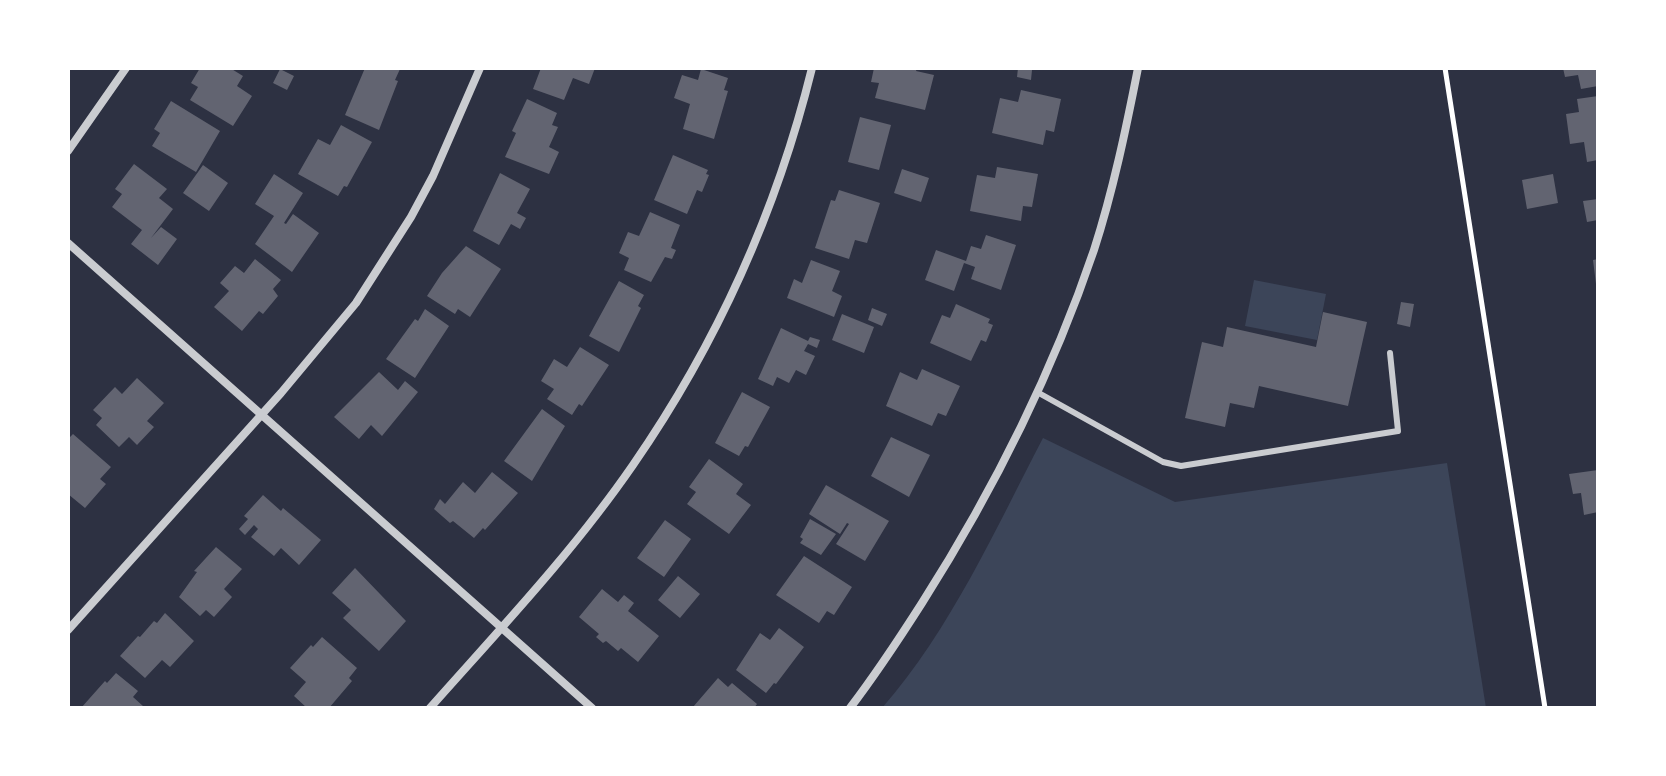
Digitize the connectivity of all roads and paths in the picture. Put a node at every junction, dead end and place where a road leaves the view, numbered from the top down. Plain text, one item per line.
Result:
1 (126, 68) edge
2 (480, 68) edge
3 (812, 68) edge
4 (1138, 68) edge
5 (1445, 68) edge
6 (68, 151) edge
7 (68, 243) edge
8 (1390, 353) dead end
9 (1037, 392) junction
10 (261, 413) junction
11 (501, 626) junction
12 (68, 630) edge
13 (430, 708) edge
14 (592, 708) edge
15 (850, 708) edge
16 (1545, 708) edge

1 - 6 street
2 - 10 street
3 - 11 street
4 - 9 street
5 - 16 path
7 - 10 street
8 - 9 lane
9 - 15 street
10 - 11 street
10 - 12 street
11 - 13 street
11 - 14 street

